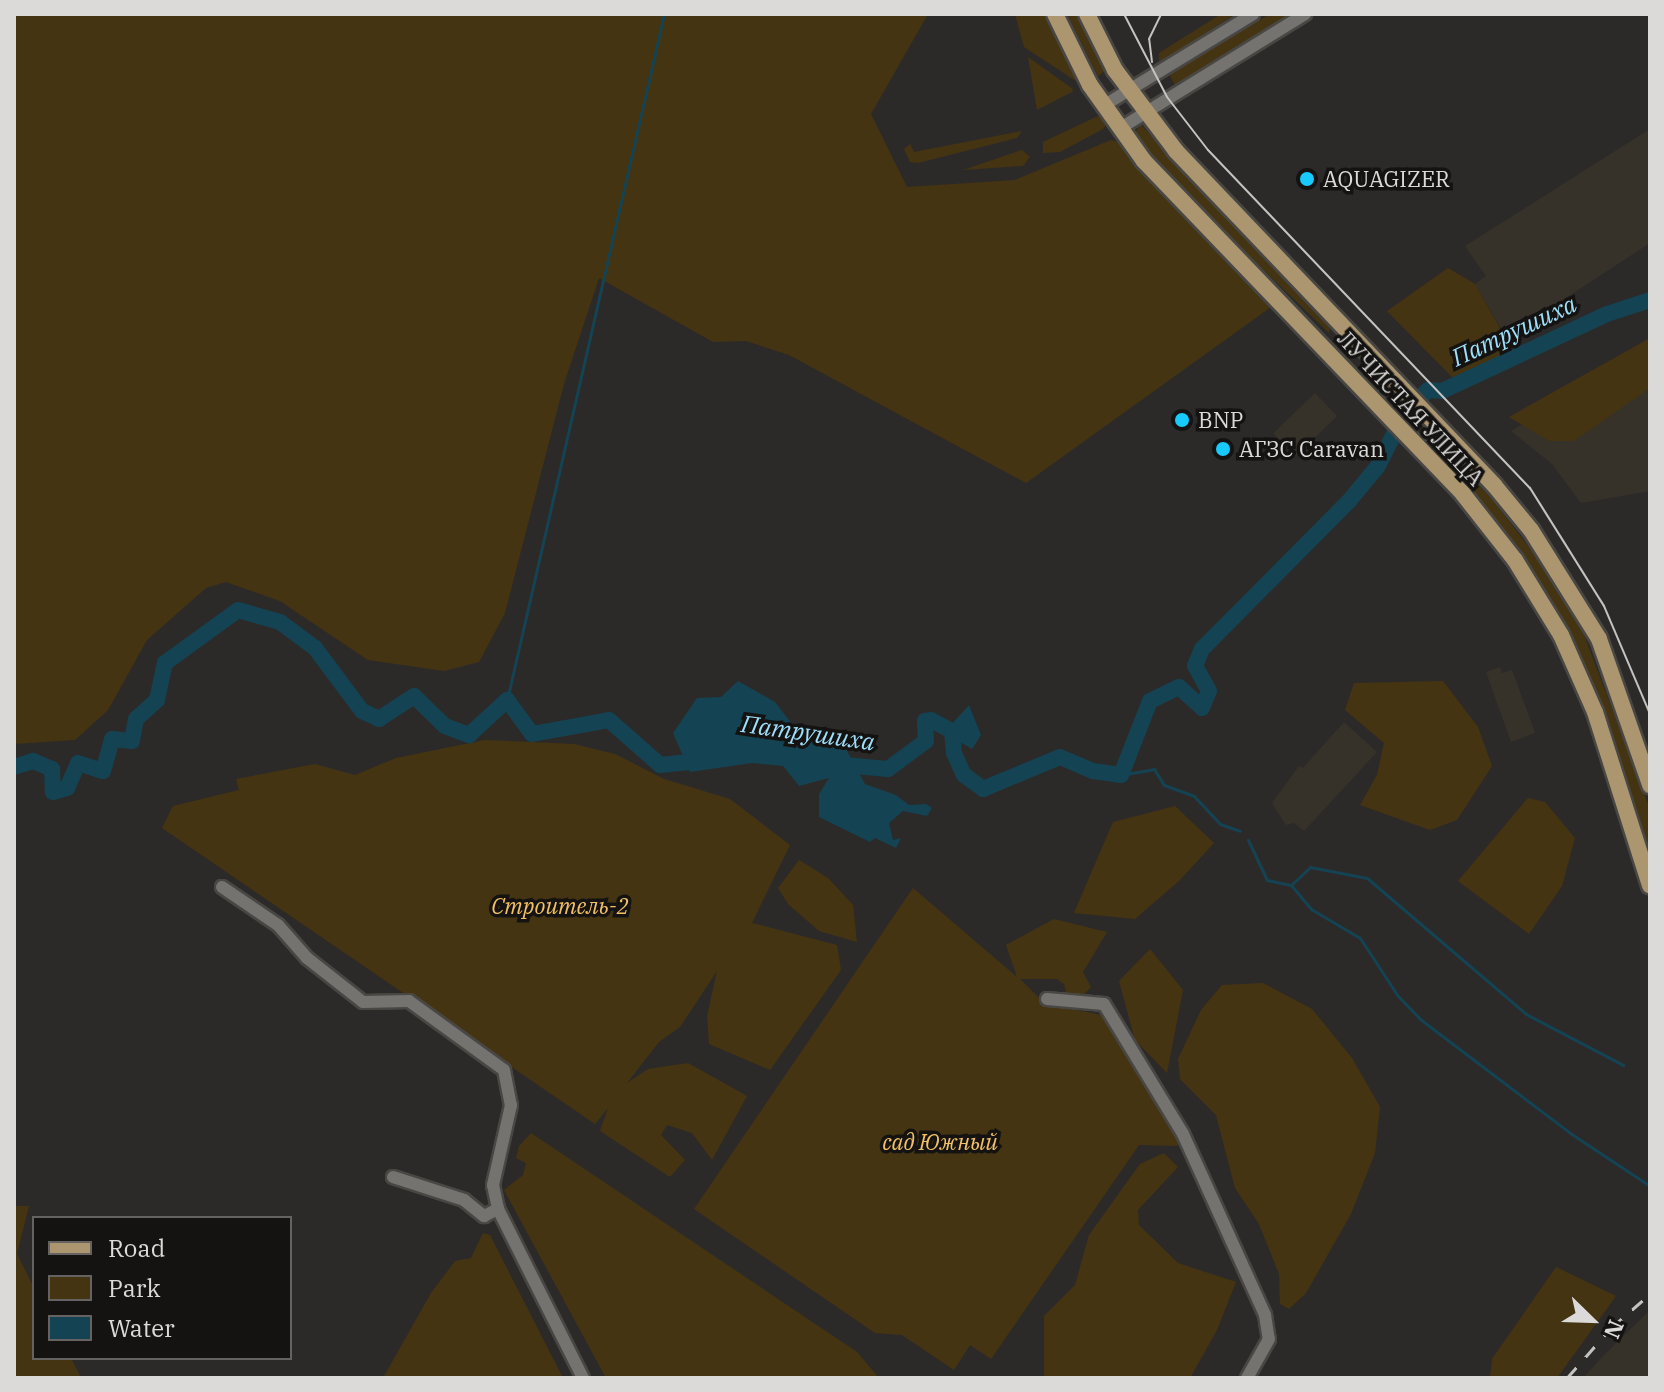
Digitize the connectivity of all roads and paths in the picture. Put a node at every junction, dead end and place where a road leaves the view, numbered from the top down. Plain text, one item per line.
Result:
1 (1055, 14) edge
2 (1087, 14) edge
3 (1253, 14) edge
4 (1305, 14) edge
5 (1128, 90) junction
6 (1103, 106) junction
7 (1144, 112) junction
8 (1119, 129) junction
9 (1650, 785) edge
10 (1650, 885) edge
11 (222, 887) dead end
12 (1047, 999) dead end
13 (393, 1177) dead end
14 (498, 1209) junction
15 (583, 1378) edge
16 (1247, 1378) edge

1 - 6 main road, ЛУЧИСТАЯ УЛИЦА
2 - 5 main road, ЛУЧИСТАЯ УЛИЦА
3 - 5 street
4 - 7 street
5 - 6 street
5 - 7 main road, ЛУЧИСТАЯ УЛИЦА
6 - 8 main road, ЛУЧИСТАЯ УЛИЦА
7 - 8 street
7 - 9 main road, ЛУЧИСТАЯ УЛИЦА
8 - 10 main road, ЛУЧИСТАЯ УЛИЦА
11 - 14 street
12 - 16 street
13 - 14 street
14 - 15 street

